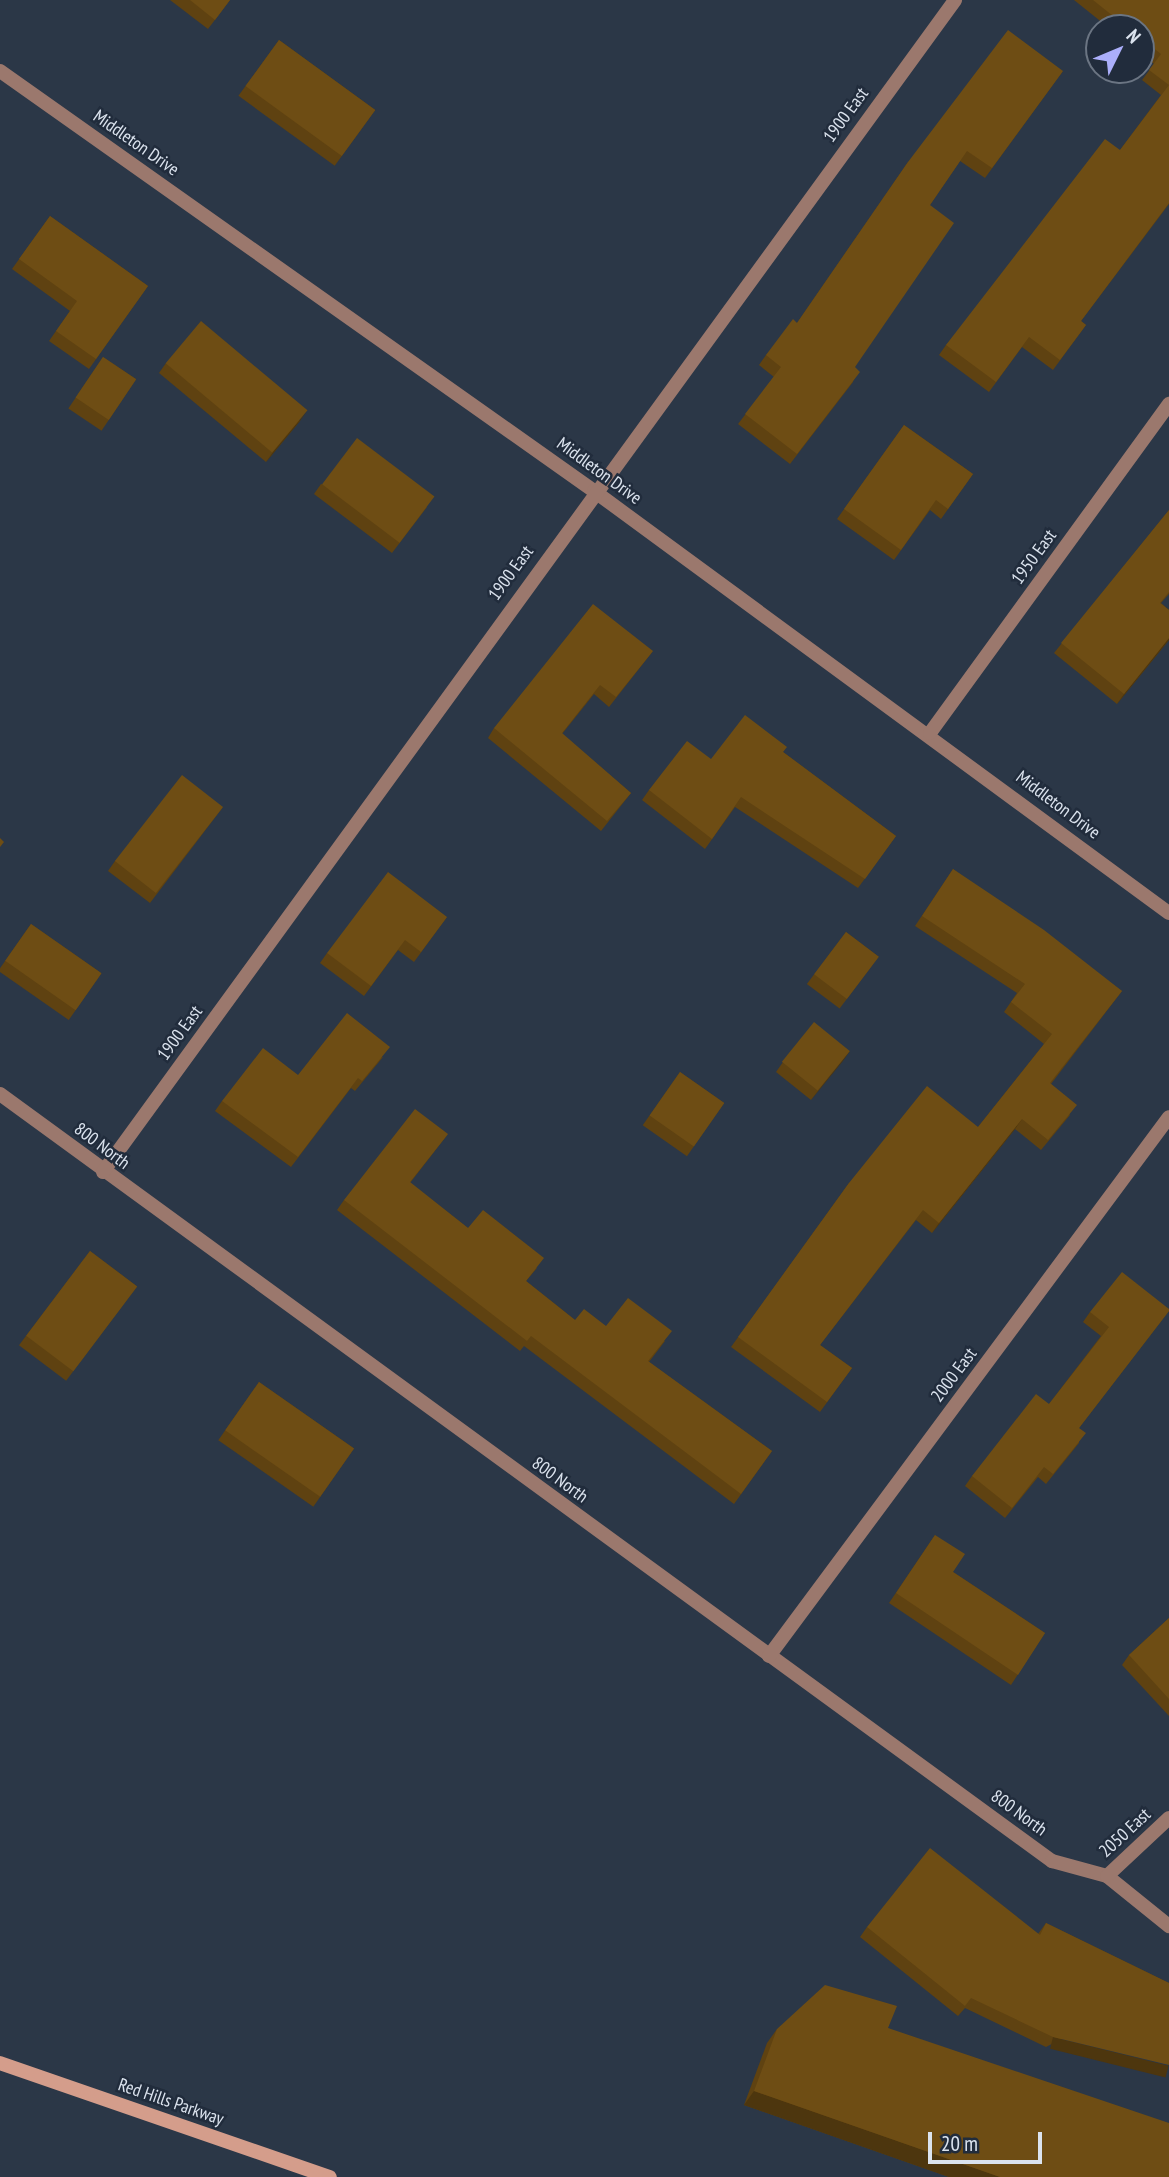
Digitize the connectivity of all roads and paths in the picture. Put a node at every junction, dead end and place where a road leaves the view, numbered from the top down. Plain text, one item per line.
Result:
1 (955, 0) edge
2 (0, 71) edge
3 (1169, 404) edge
4 (594, 491) junction
5 (930, 733) junction
6 (1169, 913) edge
7 (0, 1094) edge
8 (1169, 1117) edge
9 (103, 1172) junction
10 (769, 1656) junction
11 (1169, 1818) edge
12 (1107, 1877) junction
13 (1169, 1926) edge
14 (0, 2063) edge
15 (330, 2177) edge

1 - 4 street, 1900 East
2 - 4 street, Middleton Drive
3 - 5 street, 1950 East
4 - 5 street, Middleton Drive
4 - 9 street, 1900 East
5 - 6 street, Middleton Drive
7 - 9 street, 800 North
8 - 10 street, 2000 East
9 - 10 street, 800 North
10 - 12 street, 800 North
11 - 12 street, 2050 East
12 - 13 street
14 - 15 main road, Red Hills Parkway

